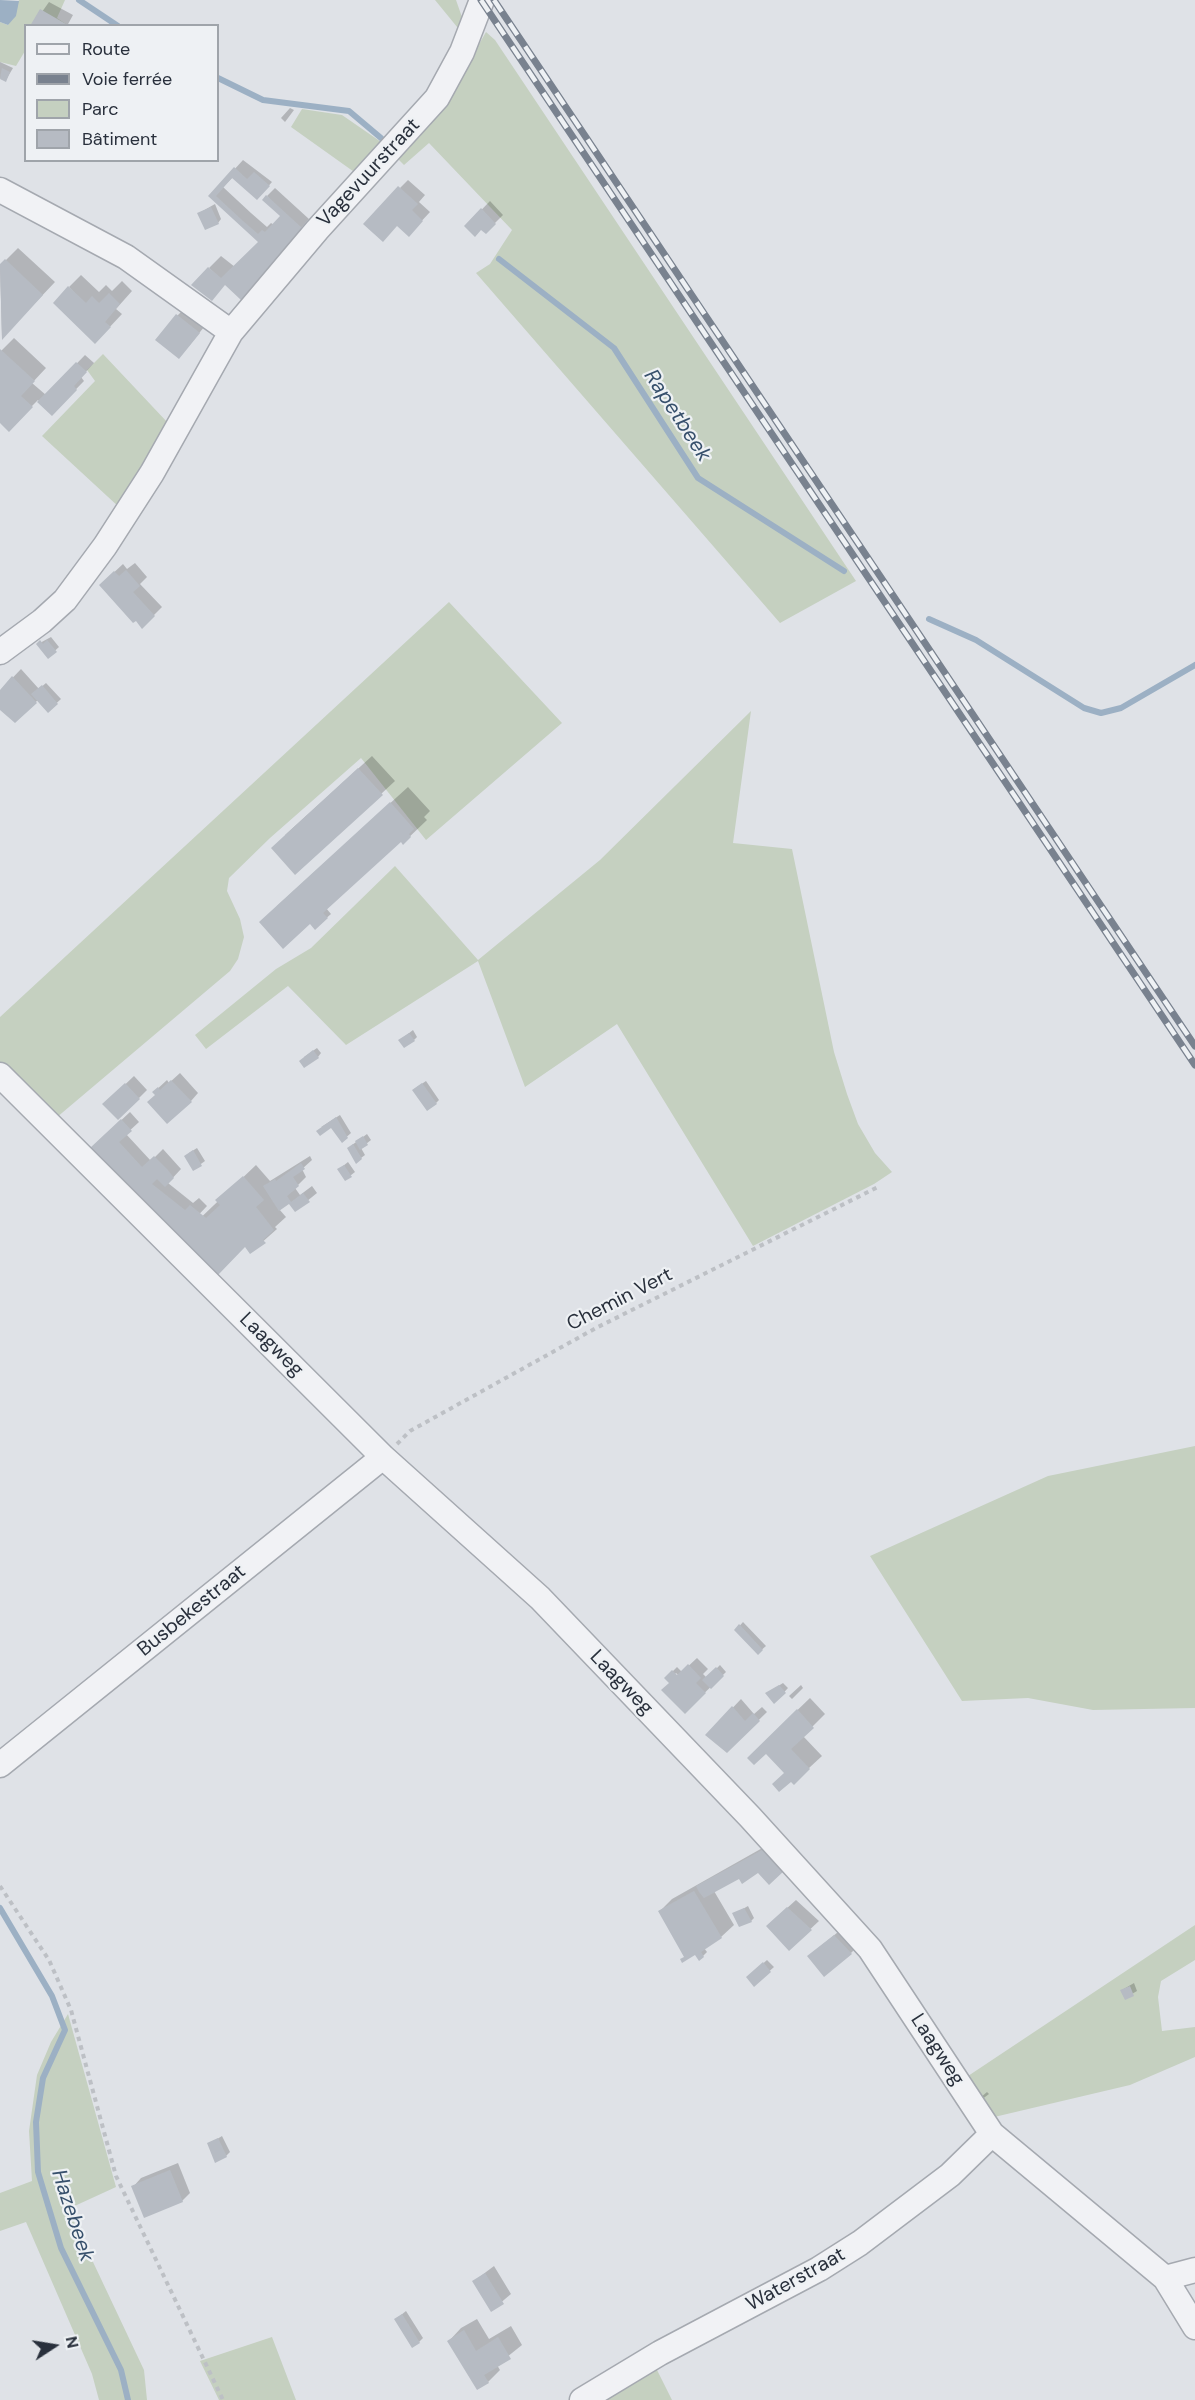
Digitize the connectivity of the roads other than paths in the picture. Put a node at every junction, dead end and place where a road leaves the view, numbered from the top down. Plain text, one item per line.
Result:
1 (473, 6) edge
2 (0, 190) edge
3 (231, 332) junction
4 (0, 652) edge
5 (0, 1075) edge
6 (383, 1457) junction
7 (0, 1765) edge
8 (992, 2134) junction
9 (1195, 2270) edge
10 (1164, 2278) junction
11 (1195, 2328) edge
12 (582, 2400) edge

1 - 3 street, Vagevuurstraat
2 - 3 street
3 - 4 street, Vagevuurstraat
5 - 6 street, Laagweg
6 - 7 street, Busbekestraat
6 - 8 street, Laagweg
8 - 10 street, Laagweg
8 - 12 street, Waterstraat
9 - 10 street
10 - 11 street, Laagweg

